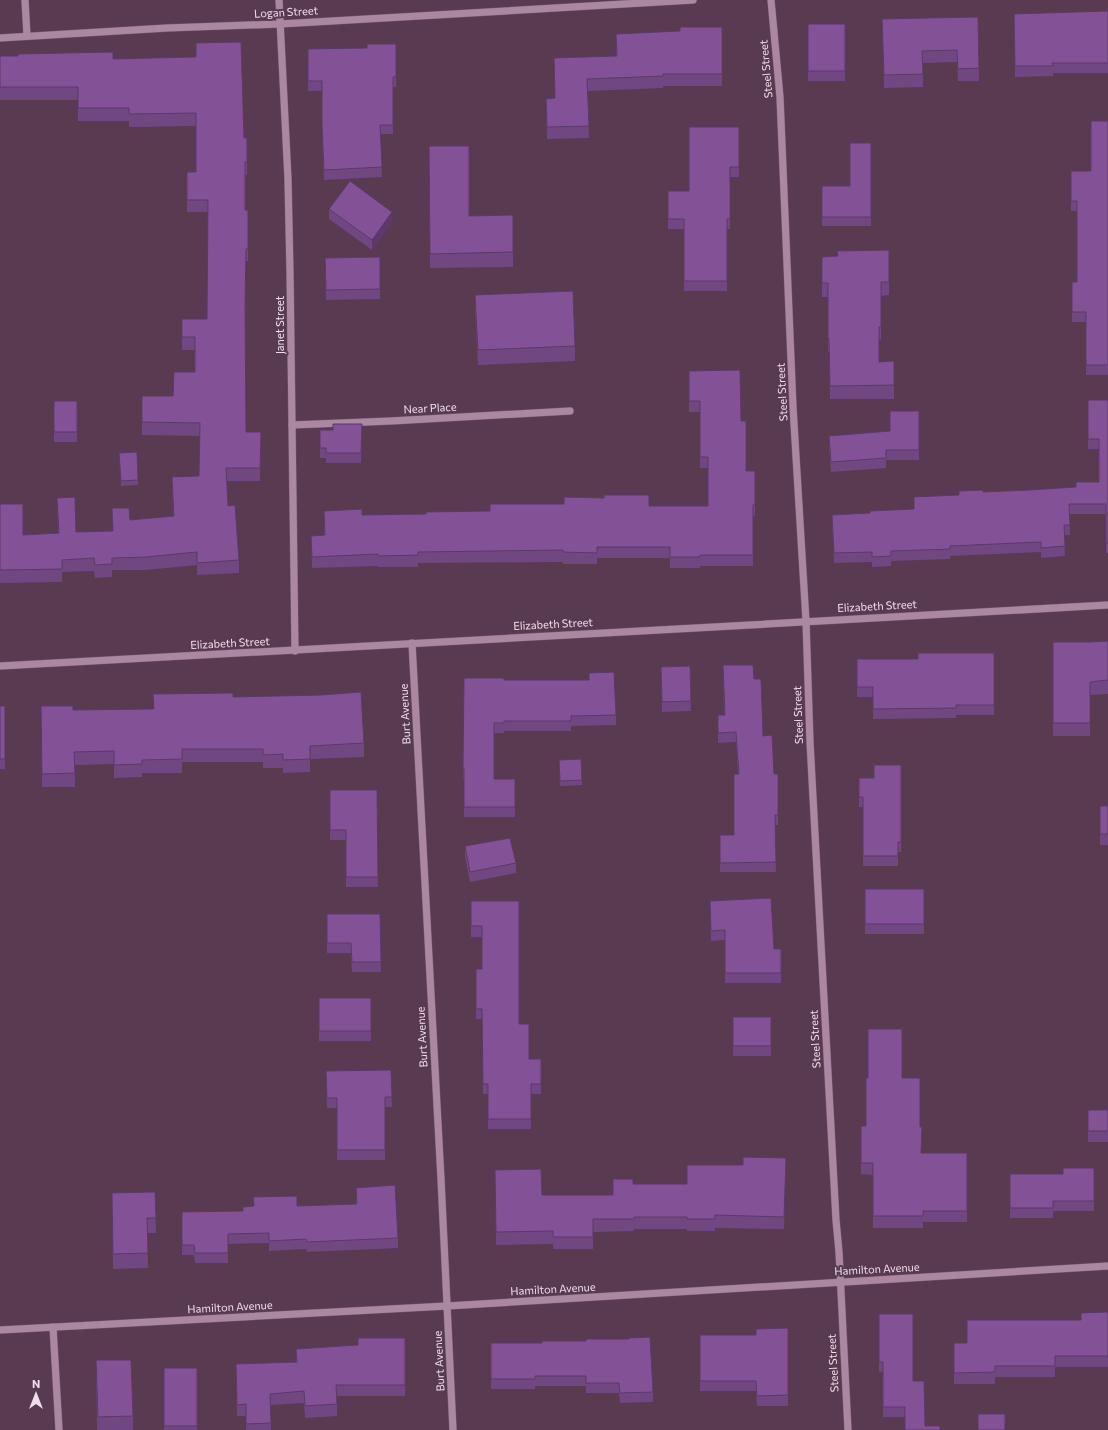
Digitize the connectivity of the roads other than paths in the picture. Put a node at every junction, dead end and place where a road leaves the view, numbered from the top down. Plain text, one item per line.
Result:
1 (25, 0) edge
2 (279, 0) edge
3 (693, 0) edge
4 (771, 0) edge
5 (280, 24) junction
6 (27, 36) junction
7 (0, 38) edge
8 (570, 411) dead end
9 (292, 425) junction
10 (1108, 605) edge
11 (806, 621) junction
12 (412, 643) junction
13 (295, 651) junction
14 (0, 666) edge
15 (1108, 1266) edge
16 (840, 1282) junction
17 (447, 1306) junction
18 (53, 1327) junction
19 (0, 1330) edge
20 (58, 1430) edge
21 (453, 1430) edge
22 (848, 1430) edge

1 - 6 street
2 - 5 street, Janet Street
3 - 5 street, Logan Street
4 - 11 street, Steel Street
5 - 6 street, Logan Street
5 - 9 street, Janet Street
6 - 7 street, Logan Street
8 - 9 street, Near Place
9 - 13 street, Janet Street
10 - 11 street, Elizabeth Street
11 - 12 street, Elizabeth Street
11 - 16 street, Steel Street
12 - 13 street, Elizabeth Street
12 - 17 street, Burt Avenue
13 - 14 street, Elizabeth Street
15 - 16 street, Hamilton Avenue
16 - 17 street, Hamilton Avenue
16 - 22 street, Steel Street
17 - 18 street, Hamilton Avenue
17 - 21 street, Burt Avenue
18 - 19 street, Hamilton Avenue
18 - 20 street

